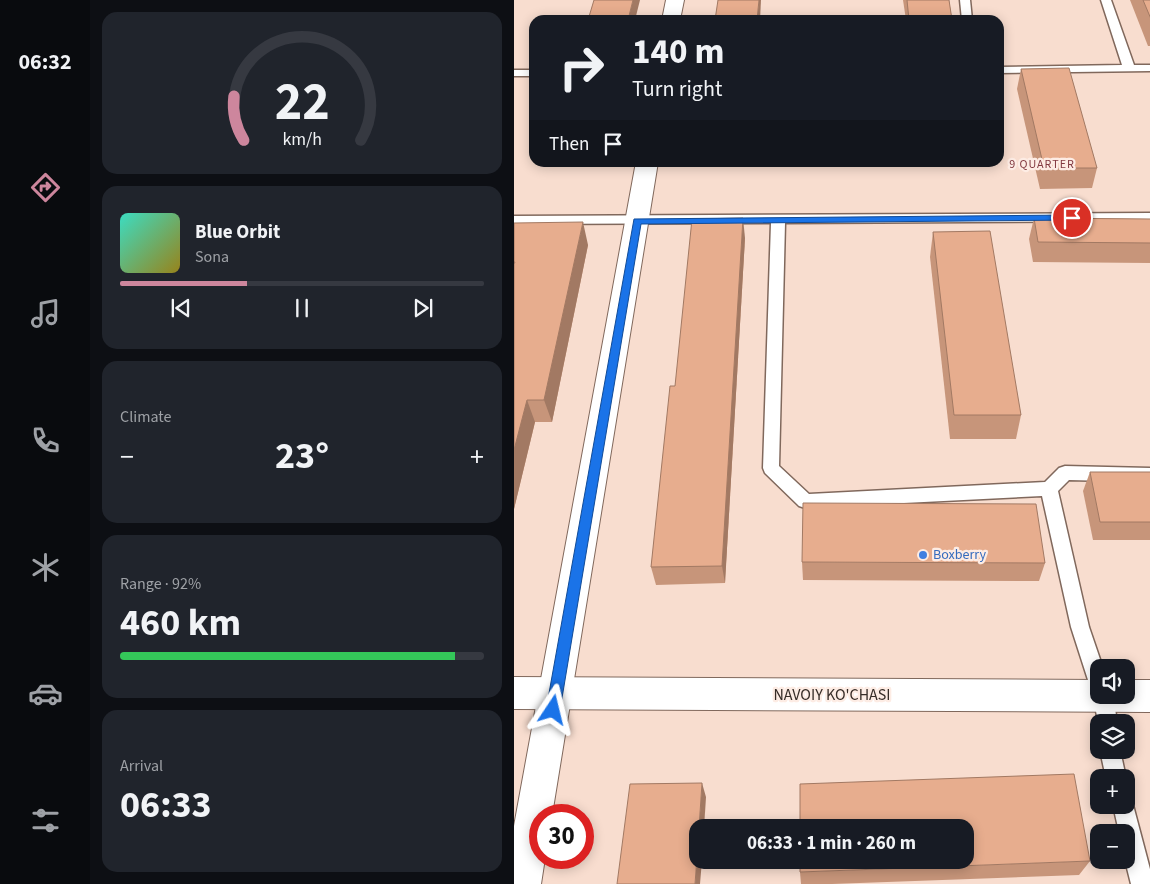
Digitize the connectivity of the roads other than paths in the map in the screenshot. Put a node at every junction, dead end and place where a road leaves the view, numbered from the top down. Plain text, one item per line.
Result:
1 (675, 0) edge
2 (965, 0) edge
3 (1106, 0) edge
4 (673, 15) edge
5 (966, 15) edge
6 (1129, 68) junction
7 (1150, 68) edge
8 (1004, 70) edge
9 (514, 73) edge
10 (529, 73) edge
11 (646, 167) edge
12 (1150, 217) edge
13 (514, 220) edge
14 (778, 220) junction
15 (637, 221) junction
16 (1150, 475) edge
17 (1049, 488) junction
18 (1090, 659) edge
19 (514, 693) edge
20 (557, 693) junction
21 (1150, 696) edge
22 (1135, 697) edge
23 (1090, 699) edge
24 (1125, 814) edge
25 (522, 884) edge
26 (1142, 884) edge

1 - 4 street
2 - 5 lane
3 - 6 lane
6 - 7 lane
6 - 8 lane
9 - 10 lane
11 - 15 street
12 - 14 lane
13 - 15 lane
14 - 15 lane
14 - 17 lane
15 - 20 street
16 - 17 lane
17 - 18 lane
19 - 20 street, NAVOIY KO'CHASI
20 - 23 street, NAVOIY KO'CHASI
20 - 25 street
21 - 22 street, NAVOIY KO'CHASI
24 - 26 lane

